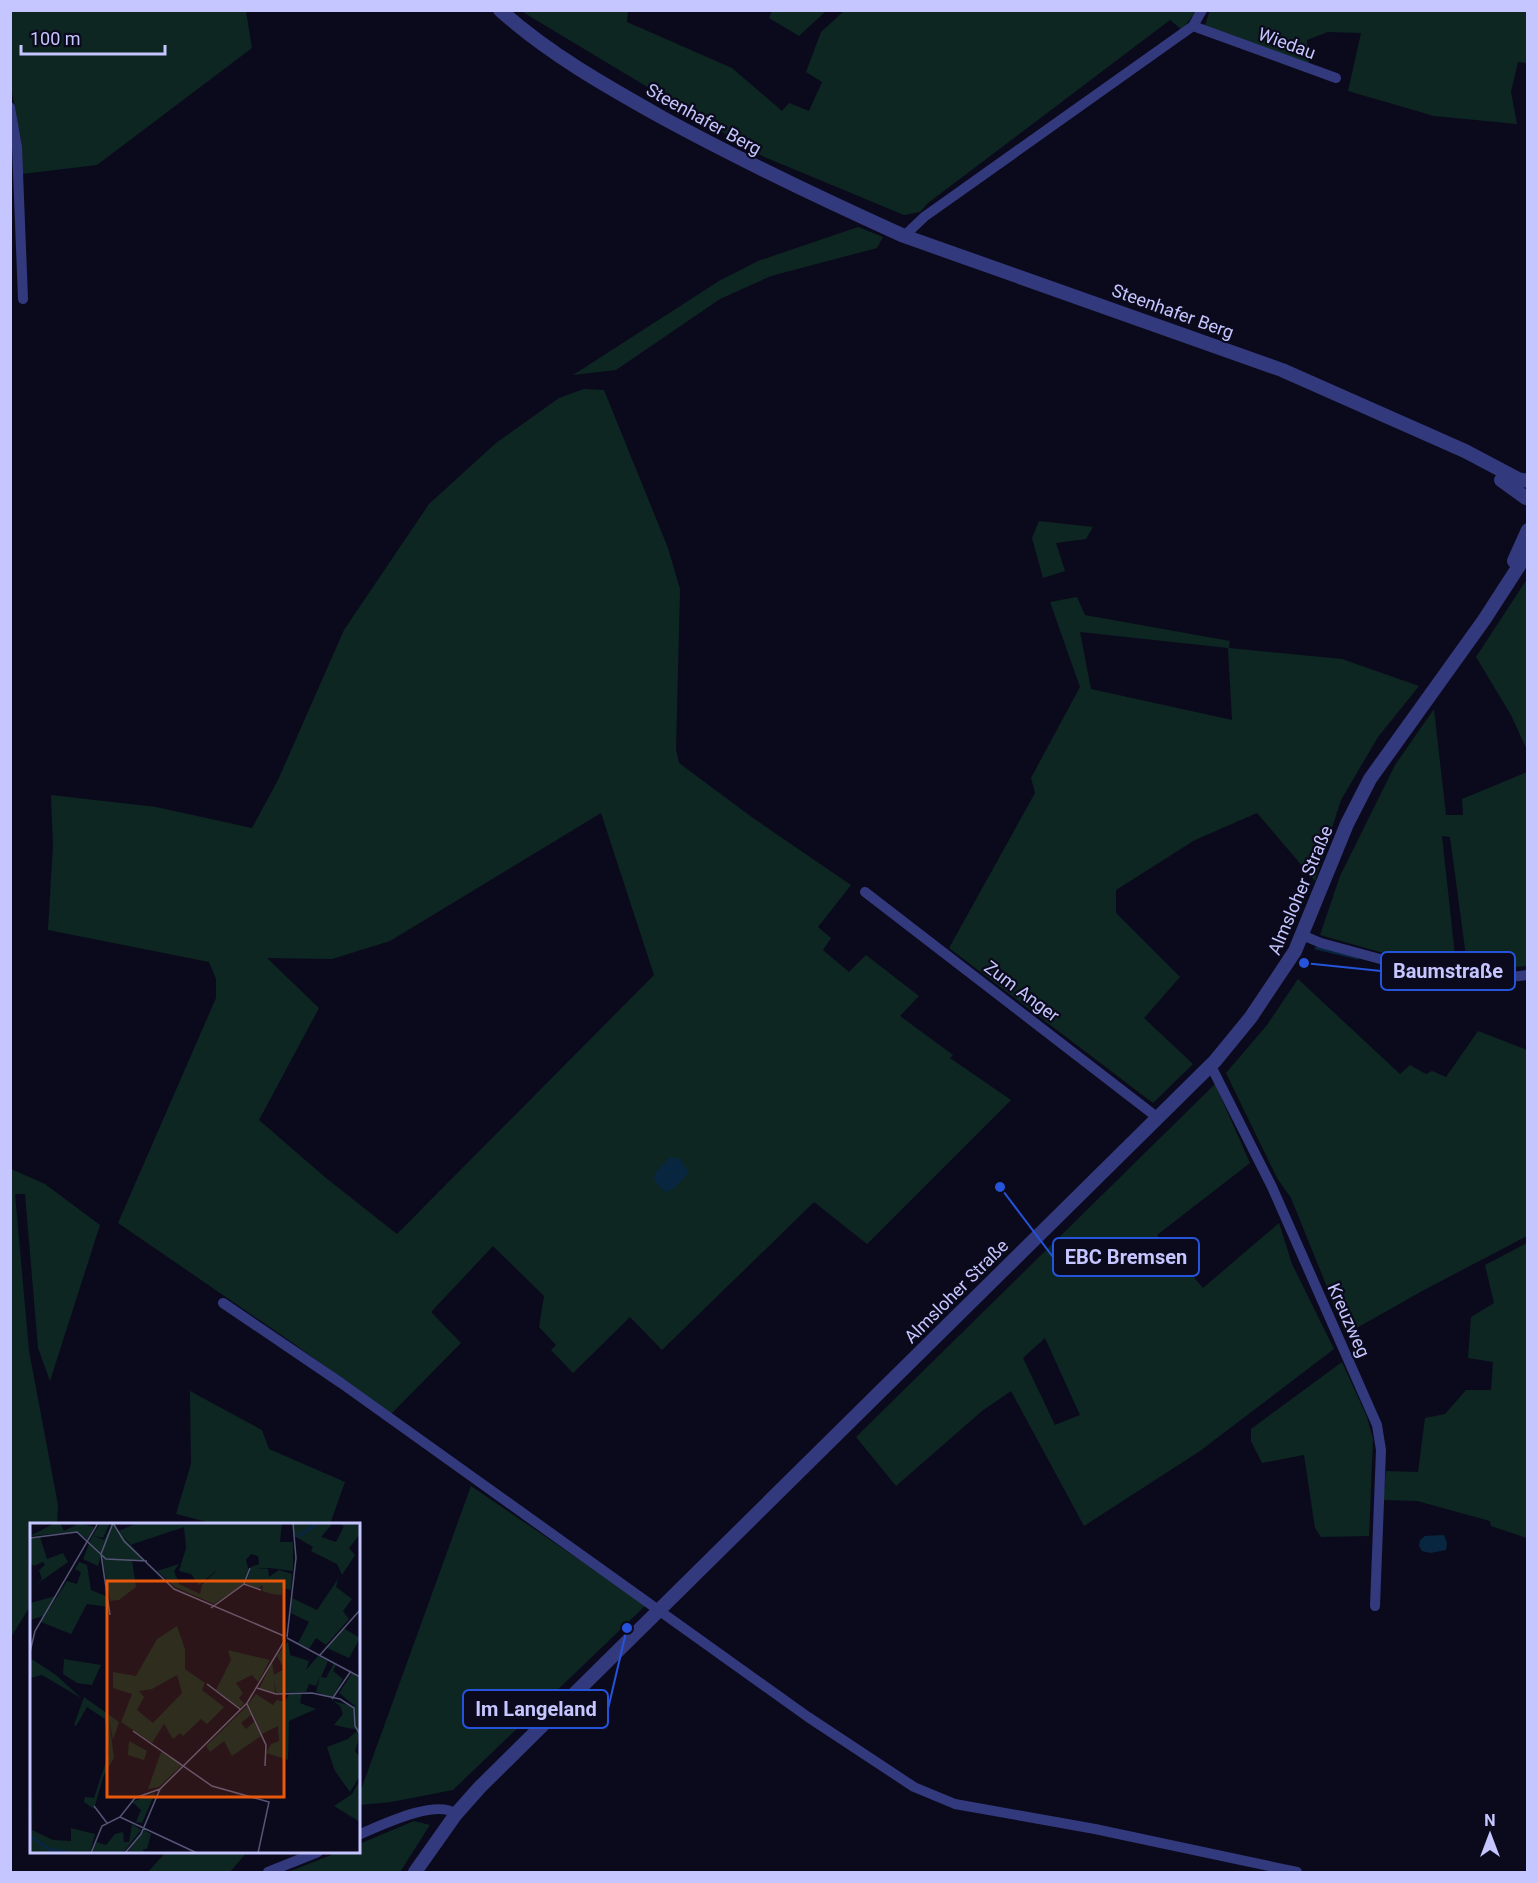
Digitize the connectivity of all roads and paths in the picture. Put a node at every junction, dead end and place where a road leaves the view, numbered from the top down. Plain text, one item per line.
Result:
1 (500, 10) edge
2 (1202, 10) edge
3 (1193, 26) junction
4 (1336, 78) dead end
5 (10, 107) edge
6 (904, 236) junction
7 (23, 299) dead end
8 (1425, 434) junction
9 (1527, 481) edge
10 (1527, 497) edge
11 (1527, 530) edge
12 (1527, 552) edge
13 (1503, 588) junction
14 (865, 892) dead end
15 (1302, 935) junction
16 (1527, 975) edge
17 (1211, 1066) junction
18 (1158, 1118) junction
19 (222, 1303) dead end
20 (1375, 1606) dead end
21 (660, 1608) junction
22 (456, 1814) junction
23 (360, 1834) edge
24 (313, 1853) edge
25 (268, 1872) edge
26 (415, 1872) edge
27 (1297, 1872) edge

1 - 6 street, Steenhafer Berg
2 - 3 street
3 - 4 street, Wiedau
3 - 6 street
5 - 7 street
6 - 8 street, Steenhafer Berg
8 - 9 street, Steenhafer Berg
8 - 10 street, Steenhafer Berg
11 - 13 street, Almsloher Straße
12 - 13 street, Almsloher Straße
13 - 15 street, Almsloher Straße
14 - 18 street, Zum Anger
15 - 16 street
15 - 17 street, Almsloher Straße
17 - 18 street, Almsloher Straße
17 - 20 street, Kreuzweg
18 - 21 street, Almsloher Straße
19 - 21 street
21 - 22 street, Almsloher Straße
21 - 27 street
22 - 23 street
22 - 26 street, Almsloher Straße
24 - 25 street

